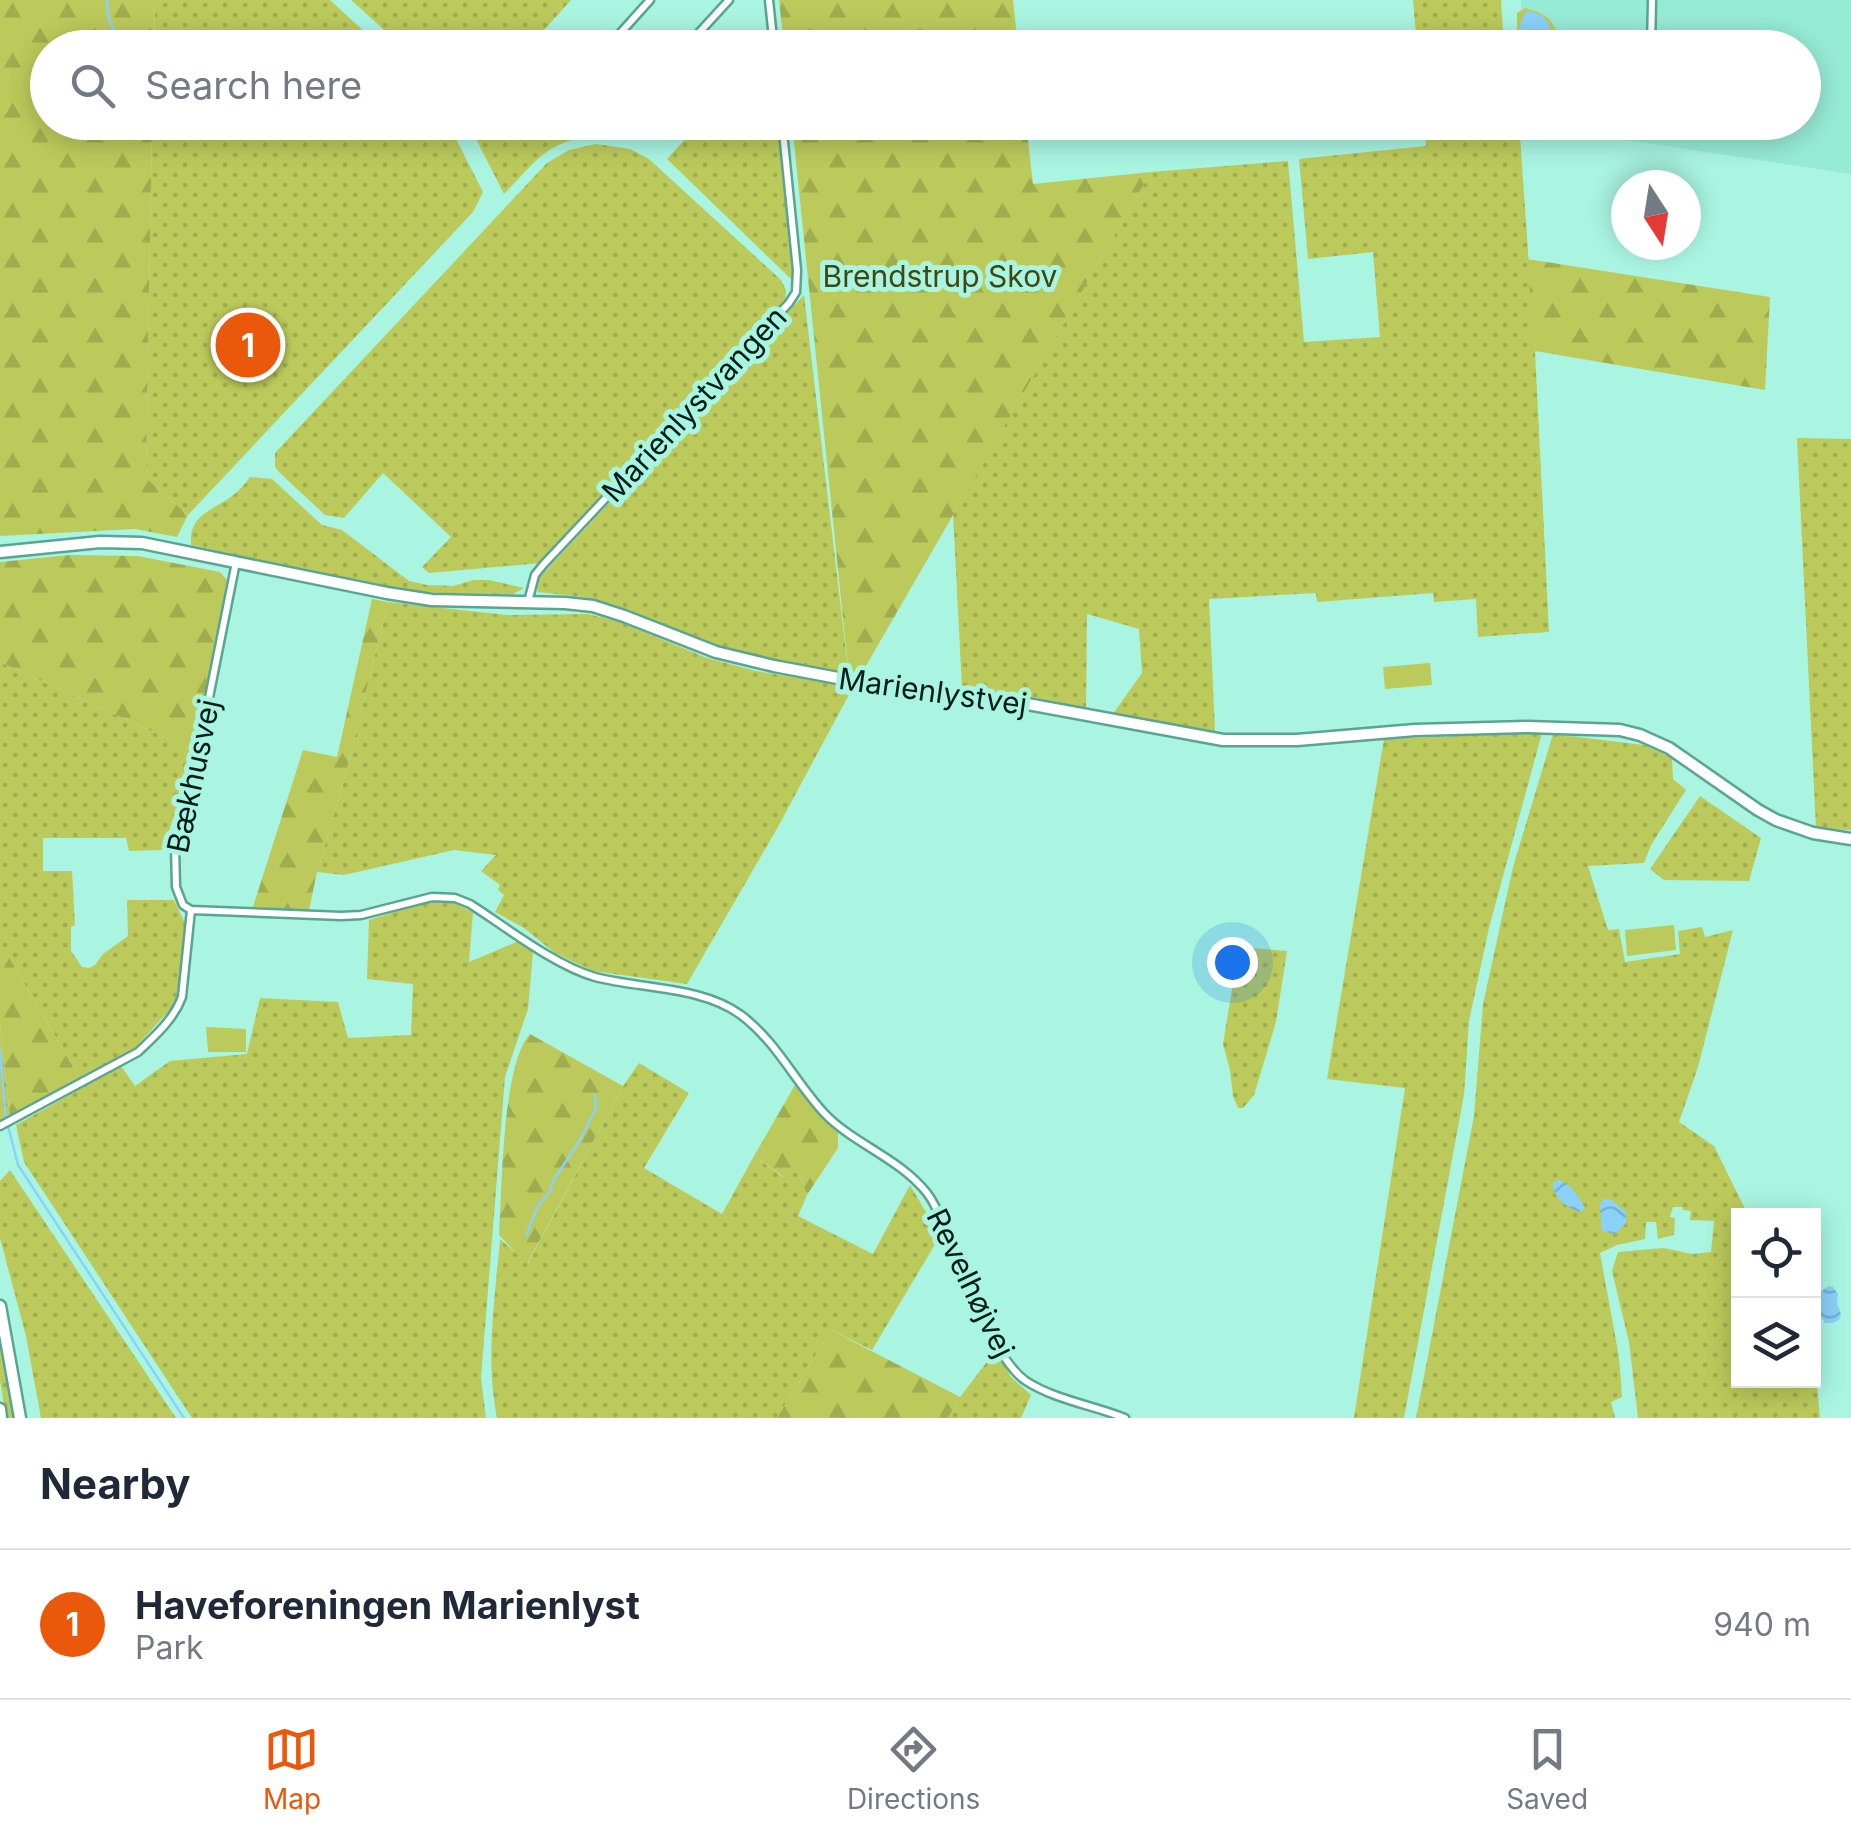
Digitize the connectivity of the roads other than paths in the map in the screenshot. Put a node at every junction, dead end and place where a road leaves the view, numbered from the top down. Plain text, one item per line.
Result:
1 (650, 0) edge
2 (729, 0) edge
3 (768, 0) edge
4 (1652, 0) edge
5 (622, 30) edge
6 (702, 30) edge
7 (772, 30) edge
8 (1651, 30) edge
9 (784, 140) edge
10 (0, 552) edge
11 (236, 562) junction
12 (528, 602) junction
13 (1851, 839) edge
14 (191, 910) junction
15 (0, 1126) edge
16 (0, 1306) edge
17 (0, 1409) edge
18 (1, 1418) edge
19 (20, 1418) edge
20 (1126, 1418) edge

1 - 5 street
2 - 6 street
3 - 7 street
4 - 8 street
9 - 12 street, Marienlystvangen
10 - 11 street, Marienlystvej
11 - 12 street, Marienlystvej
11 - 14 street, Bækhusvej
12 - 13 street, Marienlystvej
14 - 15 street, Bækhusvej
14 - 20 street, Revelhøjvej
16 - 19 street
17 - 18 street

